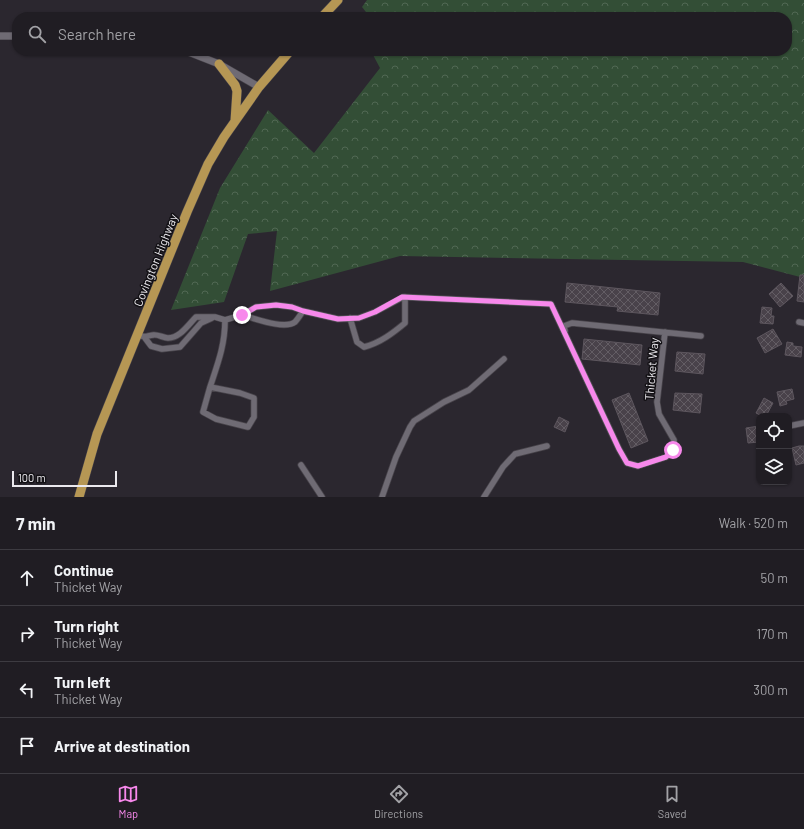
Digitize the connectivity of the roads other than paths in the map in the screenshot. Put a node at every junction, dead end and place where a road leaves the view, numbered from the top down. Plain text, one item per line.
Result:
1 (338, 0) edge
2 (327, 12) edge
3 (0, 36) edge
4 (12, 36) edge
5 (199, 56) edge
6 (286, 56) edge
7 (219, 64) junction
8 (258, 87) junction
9 (235, 122) junction
10 (405, 297) junction
11 (303, 311) junction
12 (242, 315) junction
13 (215, 317) junction
14 (350, 318) junction
15 (225, 320) junction
16 (665, 332) junction
17 (565, 333) junction
18 (141, 336) junction
19 (701, 336) dead end
20 (504, 359) dead end
21 (210, 387) junction
22 (804, 423) edge
23 (792, 425) edge
24 (547, 446) dead end
25 (300, 465) dead end
26 (79, 497) edge
27 (322, 497) edge
28 (382, 497) edge
29 (484, 497) edge

1 - 2 main road
3 - 4 street
5 - 7 street
6 - 8 main road, Covington Highway
7 - 8 street
7 - 9 main road
8 - 9 main road, Covington Highway
9 - 18 main road, Covington Highway
10 - 14 street, Thicket Way
10 - 14 street
10 - 17 street, Thicket Way
11 - 12 street, Thicket Way
11 - 12 street
11 - 14 street, Thicket Way
12 - 15 street, Thicket Way
13 - 15 street
13 - 18 street
13 - 18 street
15 - 21 street
16 - 17 street, Thicket Way
16 - 17 street, Thicket Way
16 - 19 street, Thicket Way
18 - 26 main road, Covington Highway
20 - 28 street
21 - 21 street
22 - 23 street
24 - 29 street
25 - 27 street

